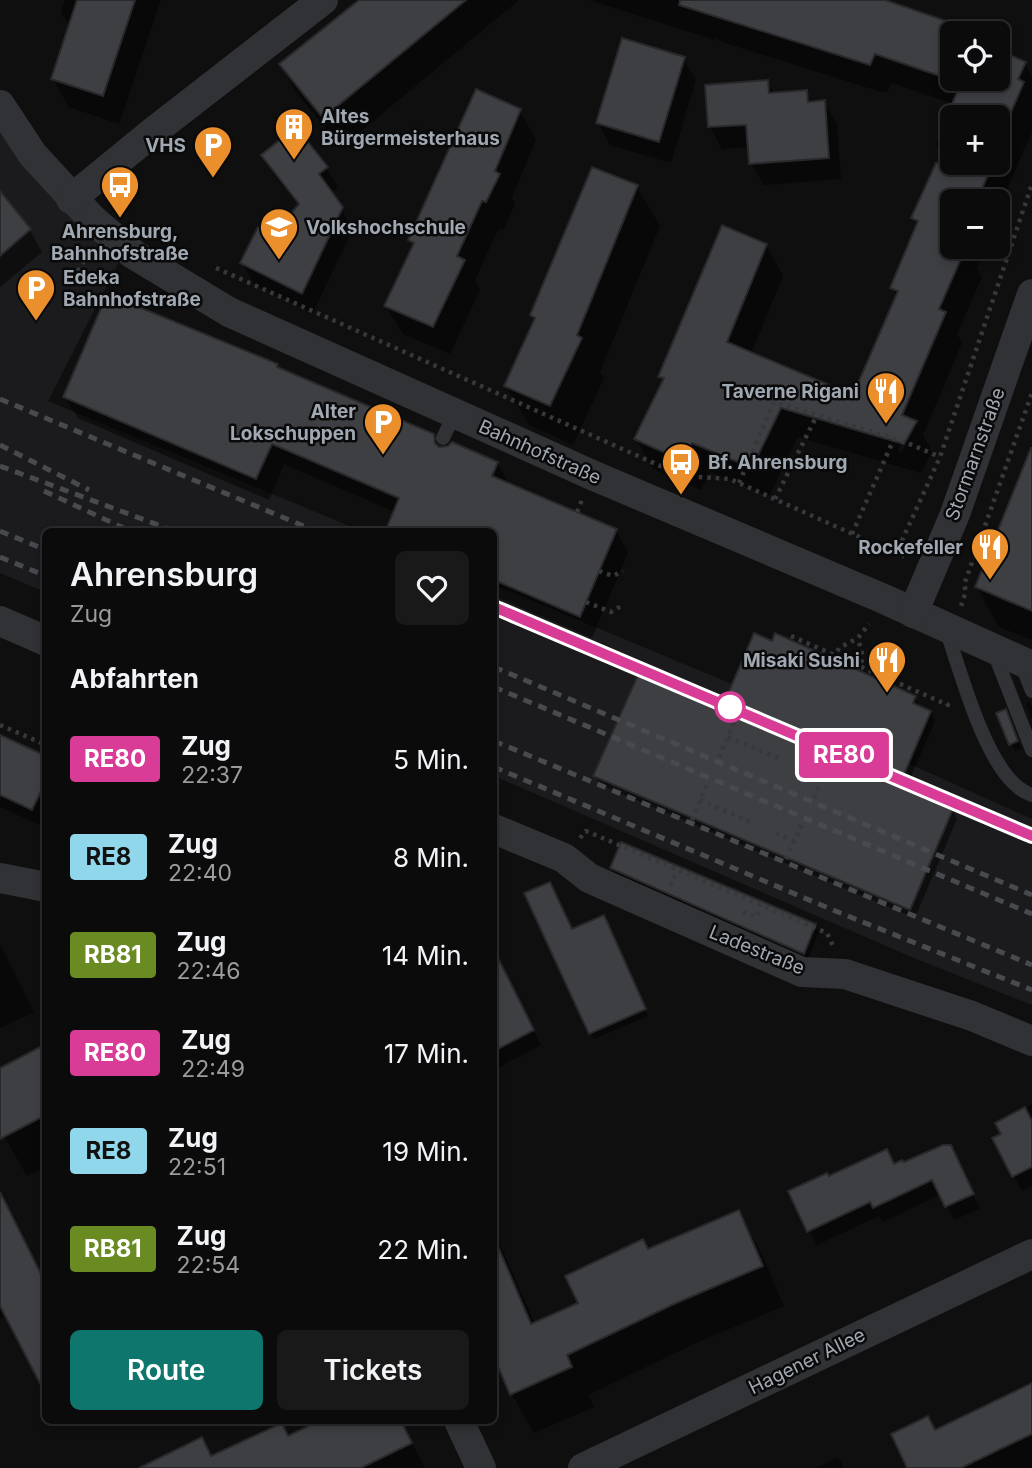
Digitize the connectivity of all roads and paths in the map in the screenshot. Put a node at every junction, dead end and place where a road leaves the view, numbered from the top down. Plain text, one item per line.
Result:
1 (323, 0) edge
2 (0, 105) edge
3 (1032, 184) edge
4 (71, 199) junction
5 (93, 248) dead end
6 (210, 266) dead end
7 (78, 271) dead end
8 (1032, 294) edge
9 (1032, 393) edge
10 (815, 419) dead end
11 (893, 441) dead end
12 (940, 457) junction
13 (739, 483) junction
14 (775, 499) junction
15 (581, 503) dead end
16 (577, 512) dead end
17 (852, 534) junction
18 (599, 571) dead end
19 (623, 571) dead end
20 (884, 599) junction
21 (586, 602) dead end
22 (621, 606) dead end
23 (913, 612) junction
24 (0, 621) edge
25 (952, 621) junction
26 (791, 636) dead end
27 (858, 638) junction
28 (42, 639) edge
29 (992, 648) junction
30 (835, 657) junction
31 (1026, 663) edge
32 (858, 668) junction
33 (1032, 691) edge
34 (945, 698) dead end
35 (737, 715) dead end
36 (0, 725) edge
37 (728, 737) junction
38 (42, 743) edge
39 (1032, 750) edge
40 (832, 756) dead end
41 (719, 757) dead end
42 (778, 758) dead end
43 (804, 769) dead end
44 (823, 776) junction
45 (708, 782) dead end
46 (1032, 795) edge
47 (814, 798) dead end
48 (700, 800) junction
49 (692, 820) dead end
50 (751, 822) dead end
51 (803, 822) dead end
52 (497, 830) edge
53 (776, 832) dead end
54 (794, 841) junction
55 (564, 858) junction
56 (786, 859) dead end
57 (677, 871) junction
58 (0, 878) edge
59 (672, 882) dead end
60 (42, 886) edge
61 (761, 905) junction
62 (743, 912) dead end
63 (845, 974) junction
64 (1032, 1041) edge
65 (1032, 1254) edge
66 (460, 1424) edge
67 (481, 1468) edge
68 (583, 1468) edge

1 - 4 street
2 - 4 street, Bahnhofstraße
3 - 12 path
4 - 20 street, Bahnhofstraße
5 - 7 path
6 - 13 path
8 - 23 street, Stormarnstraße
9 - 25 path
10 - 14 path
11 - 17 path
12 - 13 path
12 - 17 path
13 - 14 path
14 - 17 path
15 - 16 path
18 - 19 path
20 - 23 street, Bahnhofstraße
20 - 27 path
21 - 22 path
23 - 25 street, Bahnhofstraße
24 - 28 street
25 - 29 street, Bahnhofstraße
25 - 46 lane
26 - 30 path
27 - 30 path
27 - 32 path
29 - 31 street, Bahnhofstraße
29 - 39 lane
30 - 32 path
31 - 33 lane
32 - 34 path
35 - 37 path
36 - 38 path
37 - 41 path
37 - 42 path
40 - 44 path
43 - 44 path
44 - 47 path
45 - 48 path
48 - 49 path
48 - 50 path
51 - 54 path
52 - 55 street, Ladestraße
53 - 54 path
54 - 56 path
55 - 57 path
55 - 63 street, Ladestraße
57 - 59 path
57 - 61 path
58 - 60 street
61 - 62 path
61 - 63 path
63 - 64 street, Ladestraße
65 - 68 street, Hagener Allee
66 - 67 street

